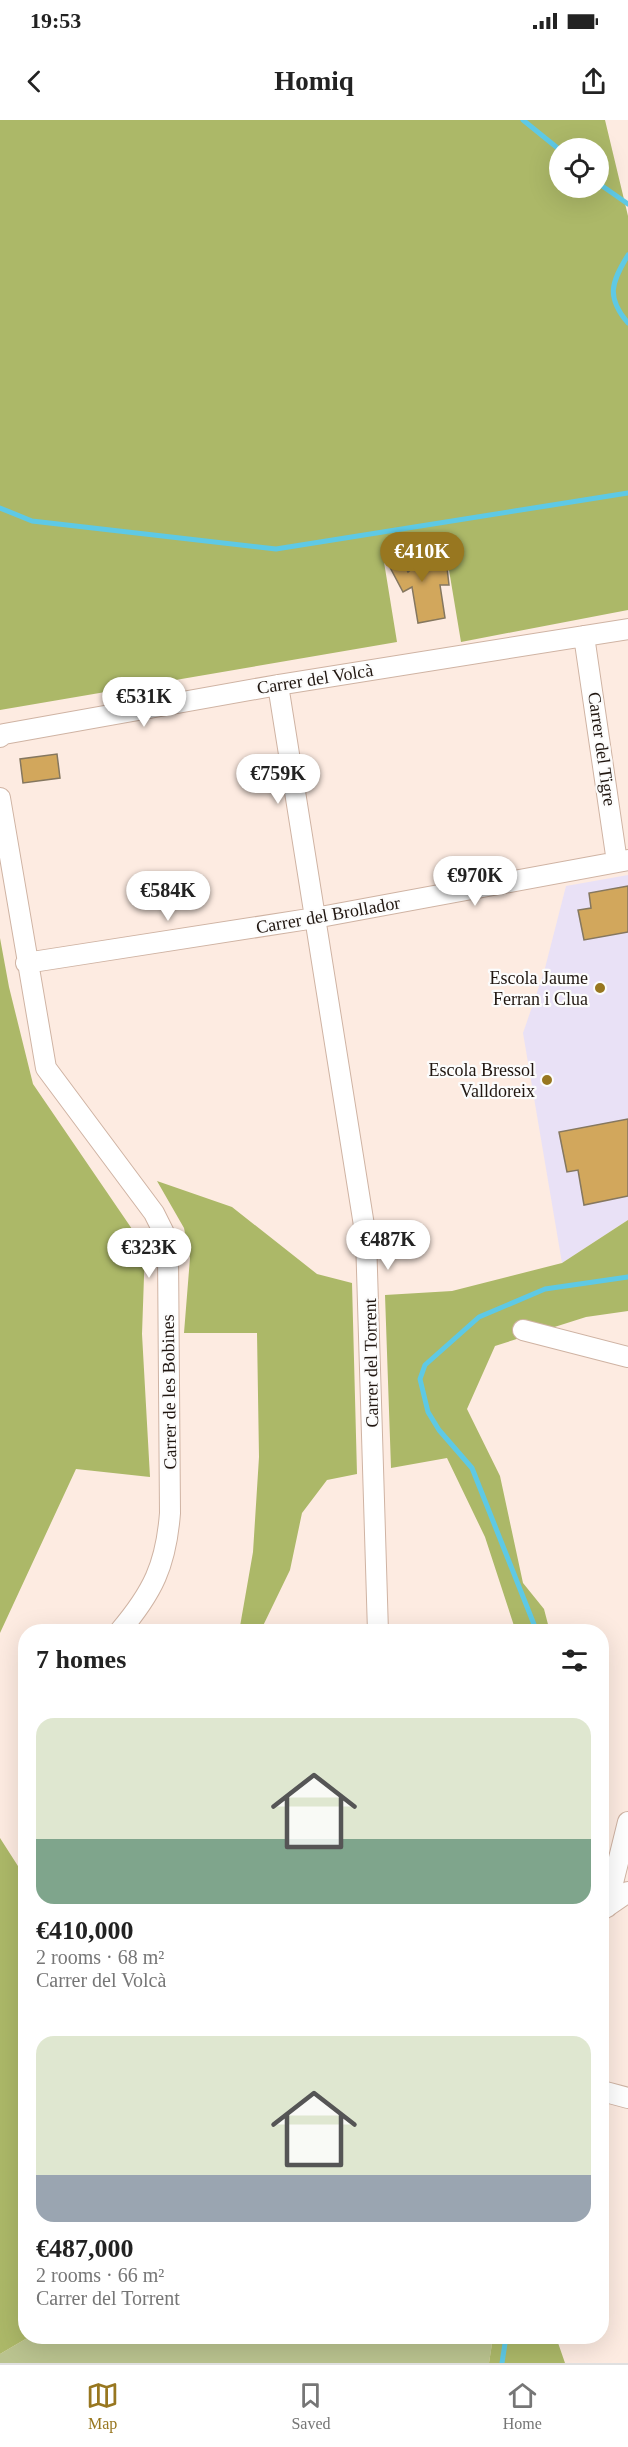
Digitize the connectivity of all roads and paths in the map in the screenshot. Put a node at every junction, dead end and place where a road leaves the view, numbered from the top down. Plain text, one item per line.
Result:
1 (628, 629) edge
2 (584, 636) junction
3 (278, 685) junction
4 (2, 735) edge
5 (0, 798) edge
6 (623, 861) edge
7 (315, 918) junction
8 (26, 963) junction
9 (524, 1330) dead end
10 (628, 1357) edge
11 (125, 1624) edge
12 (378, 1624) edge
13 (628, 1822) edge
14 (609, 1891) edge
15 (628, 1892) edge
16 (609, 1905) edge
17 (609, 2093) edge
18 (628, 2098) edge

1 - 2 street, Carrer del Volcà
2 - 3 street, Carrer del Volcà
2 - 6 street, Carrer del Tigre
3 - 4 street, Carrer del Volcà
3 - 7 street, Carrer del Torrent
5 - 8 street, Carrer de les Bobines
6 - 7 street, Carrer del Brollador
7 - 8 street, Carrer del Brollador
7 - 12 street, Carrer del Torrent
8 - 11 street, Carrer de les Bobines
9 - 10 street
13 - 14 street
15 - 16 street
17 - 18 street

